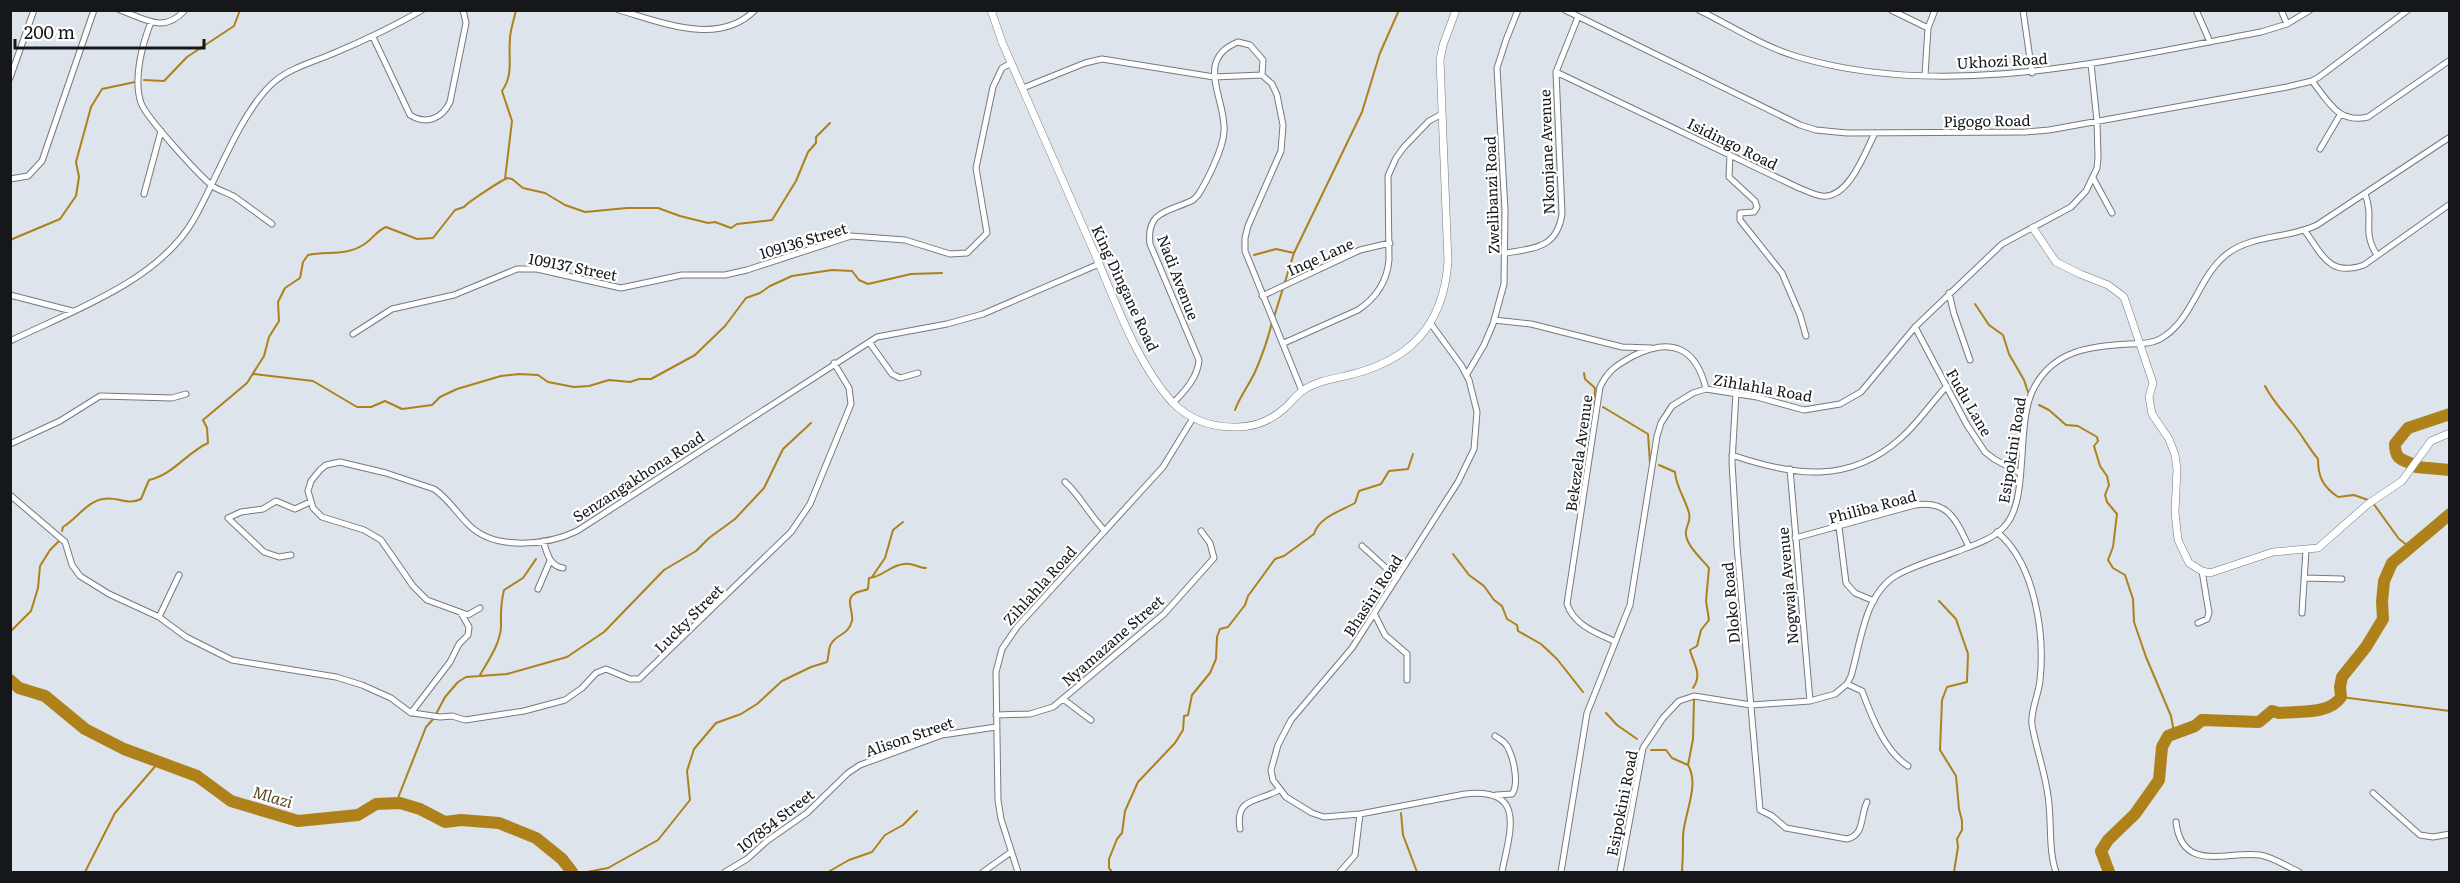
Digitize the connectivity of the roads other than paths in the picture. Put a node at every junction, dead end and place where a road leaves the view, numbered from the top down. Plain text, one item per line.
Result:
1 (34, 10) edge
2 (94, 10) edge
3 (120, 10) edge
4 (185, 10) edge
5 (422, 10) edge
6 (463, 10) edge
7 (619, 10) edge
8 (755, 10) edge
9 (991, 10) edge
10 (1456, 10) edge
11 (1518, 10) edge
12 (1565, 10) edge
13 (1699, 10) edge
14 (1891, 10) edge
15 (1935, 10) edge
16 (2023, 10) edge
17 (2196, 10) edge
18 (2281, 10) edge
19 (2310, 10) edge
20 (2408, 10) edge
21 (1578, 17) junction
22 (151, 22) junction
23 (2288, 24) junction
24 (1928, 28) junction
25 (373, 37) junction
26 (2211, 42) junction
27 (2450, 60) edge
28 (1011, 63) junction
29 (2091, 64) junction
30 (1556, 72) junction
31 (2032, 73) junction
32 (1262, 75) junction
33 (1925, 75) junction
34 (1214, 77) junction
35 (10, 78) edge
36 (2313, 81) junction
37 (1023, 88) junction
38 (1442, 114) junction
39 (2340, 115) junction
40 (2097, 121) junction
41 (161, 131) junction
42 (1875, 133) junction
43 (2450, 137) edge
44 (2320, 149) dead end
45 (1730, 155) junction
46 (2093, 178) junction
47 (10, 179) edge
48 (212, 185) junction
49 (144, 194) dead end
50 (2365, 194) junction
51 (2450, 204) edge
52 (2112, 213) dead end
53 (272, 224) dead end
54 (2033, 228) junction
55 (2306, 231) junction
56 (1390, 243) junction
57 (1506, 253) junction
58 (2377, 255) junction
59 (1099, 264) junction
60 (725, 275) joint
61 (1949, 293) junction
62 (10, 295) edge
63 (1262, 296) junction
64 (72, 311) junction
65 (1494, 320) junction
66 (1431, 324) junction
67 (1915, 327) junction
68 (353, 334) dead end
69 (1806, 336) dead end
70 (10, 341) edge
71 (869, 342) junction
72 (1284, 344) junction
73 (2140, 344) junction
74 (1652, 349) junction
75 (1970, 360) dead end
76 (834, 363) junction
77 (918, 373) dead end
78 (1467, 374) junction
79 (1947, 386) junction
80 (1706, 389) junction
81 (1302, 391) junction
82 (1736, 393) junction
83 (186, 394) dead end
84 (1173, 403) junction
85 (1193, 418) junction
86 (2450, 432) edge
87 (10, 444) edge
88 (1731, 455) junction
89 (1790, 469) junction
90 (2020, 473) junction
91 (1065, 482) dead end
92 (10, 495) edge
93 (310, 502) junction
94 (1839, 527) junction
95 (1105, 531) junction
96 (1201, 531) dead end
97 (1997, 532) junction
98 (1795, 538) junction
99 (543, 541) junction
100 (1362, 546) dead end
101 (1969, 547) junction
102 (2306, 550) junction
103 (291, 555) dead end
104 (550, 561) junction
105 (562, 568) dead end
106 (2202, 571) junction
107 (179, 575) dead end
108 (1397, 578) junction
109 (2304, 578) junction
110 (2342, 579) dead end
111 (538, 589) dead end
112 (1874, 601) junction
113 (480, 608) dead end
114 (1374, 613) junction
115 (2302, 613) dead end
116 (460, 614) junction
117 (159, 617) junction
118 (2198, 623) dead end
119 (1614, 641) junction
120 (1407, 680) dead end
121 (1847, 684) junction
122 (1063, 699) junction
123 (1810, 701) junction
124 (1751, 705) junction
125 (412, 713) junction
126 (996, 715) junction
127 (1091, 720) dead end
128 (996, 727) junction
129 (1494, 736) dead end
130 (1908, 766) dead end
131 (837, 784) joint
132 (1279, 790) junction
133 (2373, 793) dead end
134 (1496, 795) junction
135 (1867, 802) dead end
136 (1360, 813) junction
137 (2176, 822) dead end
138 (1240, 829) dead end
139 (2450, 834) edge
140 (1011, 852) junction
141 (725, 873) edge
142 (983, 873) edge
143 (1018, 873) edge
144 (1340, 873) edge
145 (1502, 873) edge
146 (1561, 873) edge
147 (1620, 873) edge
148 (2056, 873) edge
149 (2299, 873) edge

1 - 35 street
2 - 47 street
3 - 22 street
4 - 22 street
5 - 25 street
6 - 25 street
7 - 8 street
9 - 28 street, King Dingane Road
10 - 38 street, King Dingane Road
11 - 57 street, Zwelibanzi Road
12 - 21 street, Pigogo Road
13 - 33 street, Ukhozi Road
14 - 24 street
15 - 24 street
16 - 31 street
17 - 26 street
18 - 23 street
19 - 23 street, Ukhozi Road
20 - 36 street, Pigogo Road
21 - 30 street, Nkonjane Avenue
21 - 42 street, Pigogo Road
22 - 41 street
23 - 26 street, Ukhozi Road
24 - 33 street
25 - 48 street
26 - 29 street, Ukhozi Road
27 - 39 street
28 - 37 street, King Dingane Road
28 - 60 street, 109136 Street
29 - 31 street, Ukhozi Road
29 - 40 street, Zihlahla Road
30 - 45 street, Isidingo Road
30 - 57 street, Nkonjane Avenue
31 - 33 street, Ukhozi Road
32 - 34 street
32 - 34 street
32 - 63 street
34 - 37 street
34 - 84 street, Nadi Avenue
36 - 39 street
36 - 40 street, Pigogo Road
37 - 59 street, King Dingane Road
38 - 56 street
38 - 66 street, King Dingane Road
39 - 44 street
40 - 42 street, Pigogo Road
40 - 46 street, Zihlahla Road
41 - 48 street
41 - 49 street
42 - 45 street, Isidingo Road
43 - 50 street, Esipokini Road
45 - 69 street
46 - 52 street
46 - 54 street, Zihlahla Road
48 - 53 street
48 - 64 street
50 - 55 street, Esipokini Road
50 - 58 street
51 - 58 street
54 - 61 street, Zihlahla Road
54 - 73 street
55 - 58 street
55 - 73 street, Esipokini Road
56 - 63 street, Inqe Lane
56 - 72 street
57 - 65 street, Zwelibanzi Road
59 - 71 street, Senzangakhona Road
59 - 84 street, King Dingane Road
60 - 68 street, 109137 Street
61 - 67 street, Zihlahla Road
61 - 75 street
62 - 64 street
63 - 72 street
64 - 70 street
65 - 74 street
65 - 78 street, Zwelibanzi Road
66 - 78 street, Bhasini Road
66 - 81 street, King Dingane Road
67 - 79 street, Fudu Lane
67 - 82 street, Zihlahla Road
71 - 76 street, Senzangakhona Road
71 - 77 street
72 - 81 street
73 - 90 street, Esipokini Road
73 - 106 street
74 - 80 street, Bekezela Avenue
74 - 119 street, Bekezela Avenue
76 - 99 street, Senzangakhona Road
76 - 125 street, Lucky Street
78 - 108 street, Bhasini Road
79 - 89 street
79 - 90 street, Fudu Lane
80 - 82 street, Zihlahla Road
80 - 119 street, Zihlahla Road
81 - 85 street, King Dingane Road
82 - 88 street, Dloko Road
83 - 87 street
84 - 85 street, King Dingane Road
85 - 95 street, Zihlahla Road
86 - 102 street
88 - 89 street
88 - 124 street, Dloko Road
89 - 98 street, Nogwaja Avenue
90 - 97 street, Esipokini Road
91 - 95 street
92 - 117 street
93 - 99 street, Senzangakhona Road
93 - 103 street
93 - 116 street
94 - 98 street, Philiba Road
94 - 101 street, Philiba Road
94 - 112 street
95 - 126 street, Zihlahla Road
96 - 122 street, Nyamazane Street
97 - 101 street, Esipokini Road
97 - 148 street
98 - 123 street, Nogwaja Avenue
99 - 104 street
100 - 108 street
101 - 112 street, Esipokini Road
102 - 106 street
102 - 109 street
104 - 105 street
104 - 111 street
106 - 118 street
107 - 117 street
108 - 114 street, Bhasini Road
109 - 110 street
109 - 115 street
112 - 121 street, Esipokini Road
113 - 116 street
114 - 120 street
114 - 132 street, Bhasini Road
116 - 125 street
117 - 125 street
119 - 146 street, Zihlahla Road
121 - 123 street, Esipokini Road
121 - 130 street
122 - 126 street, Nyamazane Street
122 - 127 street
123 - 124 street, Esipokini Road
124 - 135 street, Dloko Road
124 - 147 street, Esipokini Road
126 - 128 street, Zihlahla Road
128 - 131 street, Alison Street
128 - 140 street, Zihlahla Road
129 - 134 street
131 - 141 street, 107854 Street
132 - 136 street
132 - 138 street
133 - 139 street
134 - 136 street
134 - 145 street
136 - 144 street
137 - 149 street
140 - 142 street
140 - 143 street, Zihlahla Road

